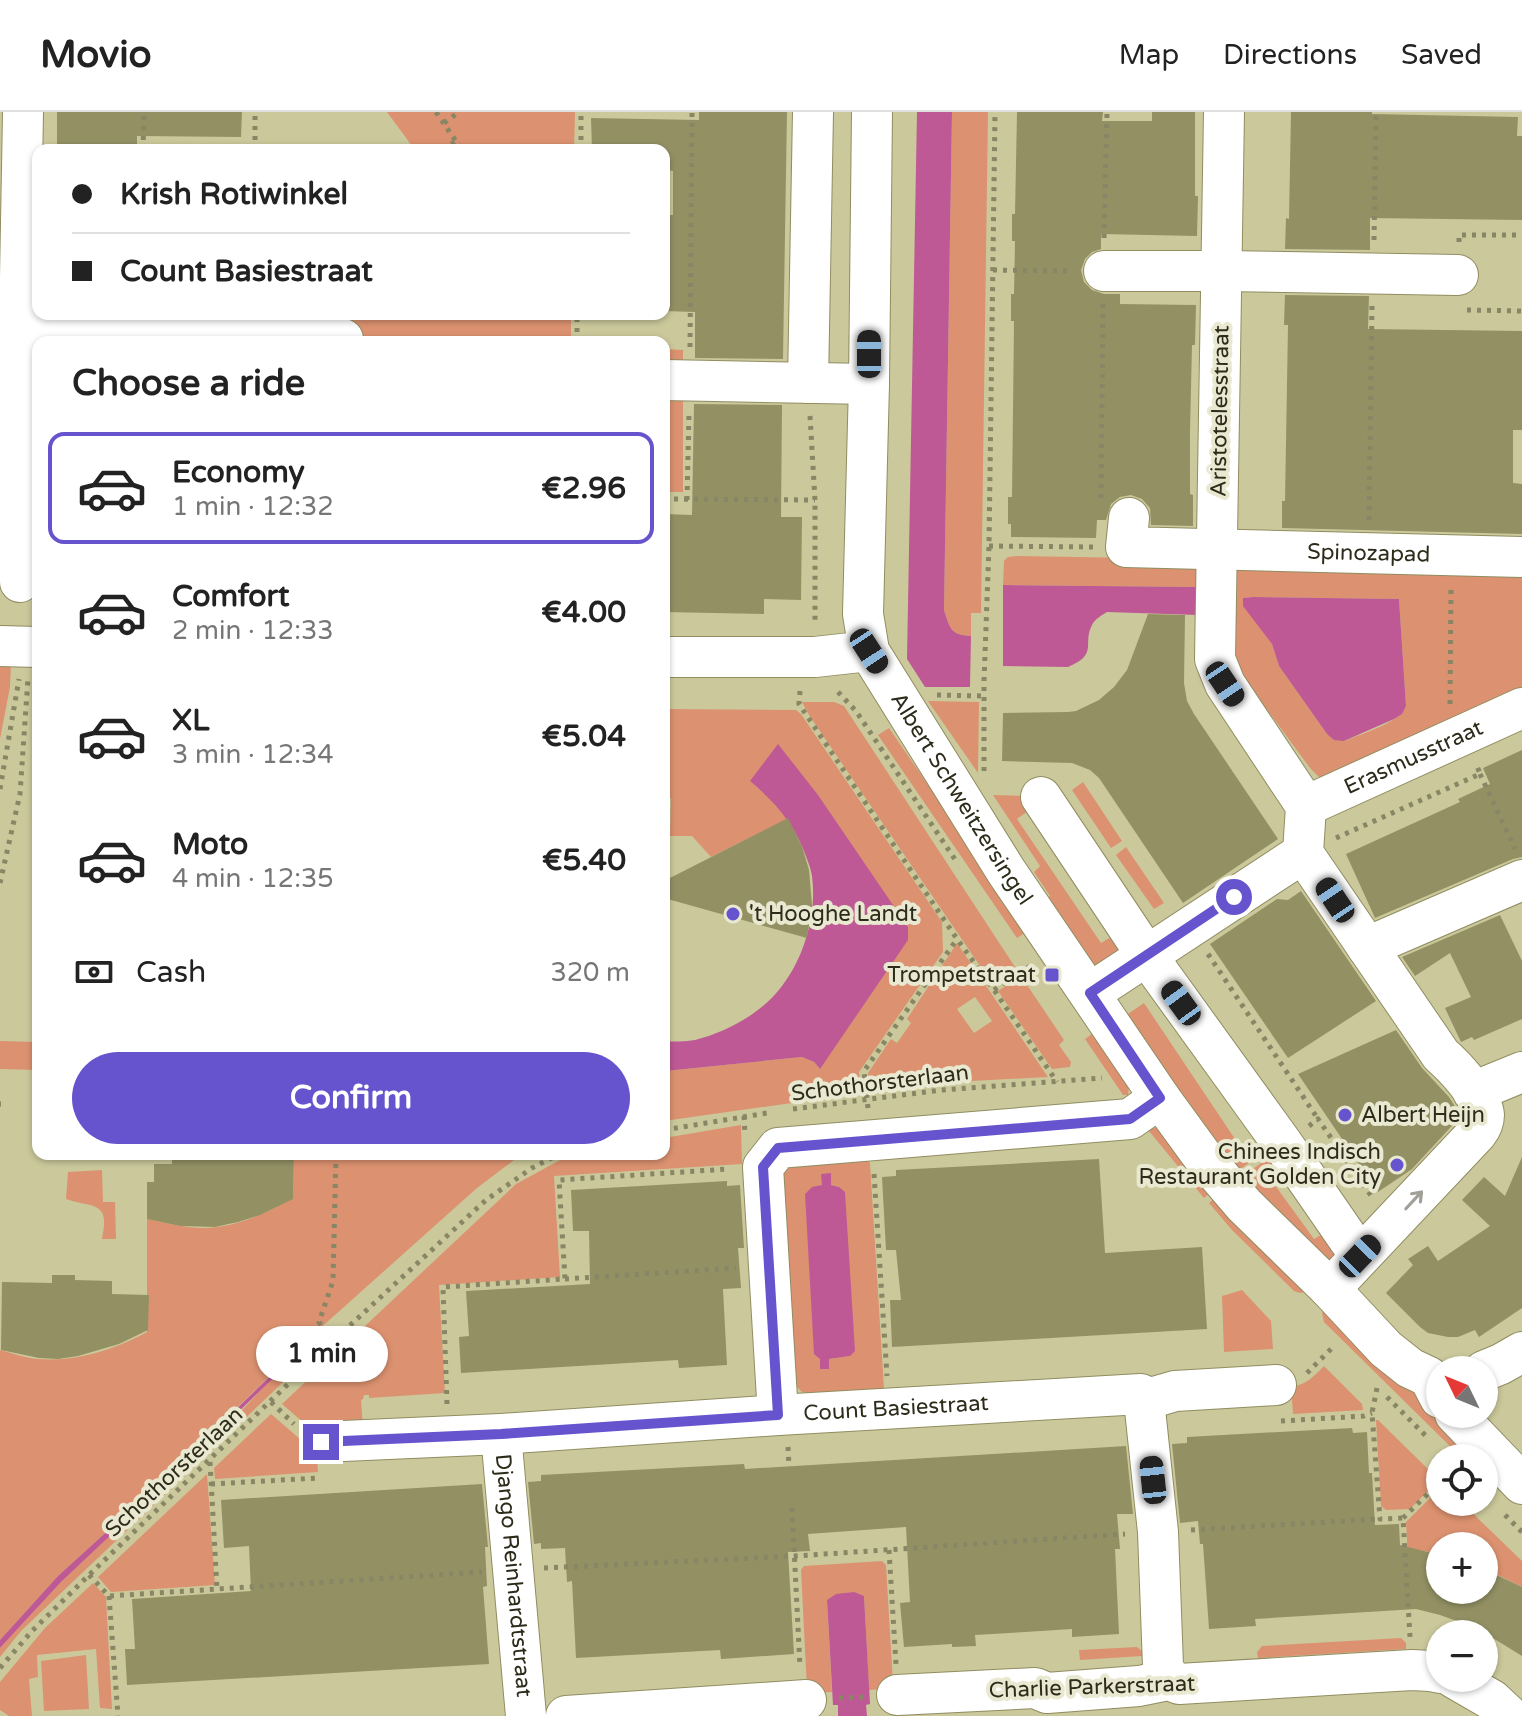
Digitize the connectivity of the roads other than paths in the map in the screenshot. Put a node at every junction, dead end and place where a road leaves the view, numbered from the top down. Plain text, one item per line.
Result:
1 (23, 112) edge
2 (813, 112) edge
3 (872, 112) edge
4 (1224, 112) edge
5 (1104, 271) road end
6 (1223, 271) junction
7 (1458, 275) road end
8 (10, 333) edge
9 (107, 336) edge
10 (677, 380) edge
11 (808, 383) junction
12 (869, 384) junction
13 (1119, 522) road end
14 (1217, 551) junction
15 (1522, 557) edge
16 (20, 582) dead end
17 (869, 651) junction
18 (670, 658) edge
19 (1522, 708) edge
20 (1041, 797) dead end
21 (1306, 806) junction
22 (1303, 853) junction
23 (1519, 866) edge
24 (1367, 947) junction
25 (1147, 956) junction
26 (1090, 993) junction
27 (1522, 1072) edge
28 (1473, 1092) junction
29 (1160, 1098) junction
30 (1360, 1256) junction
31 (1330, 1289) junction
32 (1522, 1352) edge
33 (1498, 1365) edge
34 (1426, 1378) edge
35 (1276, 1385) dead end
36 (1144, 1400) junction
37 (778, 1415) junction
38 (1468, 1428) edge
39 (501, 1434) junction
40 (321, 1442) dead end
41 (1522, 1484) edge
42 (1426, 1673) edge
43 (1169, 1680) junction
44 (1475, 1692) edge
45 (899, 1695) road end
46 (804, 1700) road end
47 (526, 1716) edge
48 (566, 1716) edge
49 (1509, 1716) edge

1 - 8 street
2 - 11 street
3 - 12 street, Albert Schweitzersingel
4 - 6 street, Aristotelesstraat
5 - 6 street
6 - 7 street
6 - 14 street, Aristotelesstraat
8 - 9 street
8 - 16 street
10 - 11 street
11 - 12 street
12 - 17 street, Albert Schweitzersingel
13 - 14 street
14 - 15 street, Spinozapad
14 - 21 street, Aristotelesstraat
17 - 18 street
17 - 26 street, Albert Schweitzersingel
19 - 21 street, Erasmusstraat
20 - 25 street
21 - 22 street
22 - 24 street
22 - 25 street
23 - 24 street
24 - 28 street
25 - 26 street
25 - 30 street
26 - 29 street, Albert Schweitzersingel
27 - 28 street
30 -> 28 street
29 - 31 street, Albert Schweitzersingel
29 - 37 street
30 - 31 street
31 - 34 street, Albert Schweitzersingel
32 - 33 street
35 - 36 street, Count Basiestraat
36 - 37 street, Count Basiestraat
36 - 43 street
37 - 39 street, Count Basiestraat
38 - 41 street
39 - 40 street, Count Basiestraat
39 - 47 street, Django Reinhardtstraat
42 - 43 street, Charlie Parkerstraat
43 - 45 street, Charlie Parkerstraat
44 - 49 street
46 - 48 street

